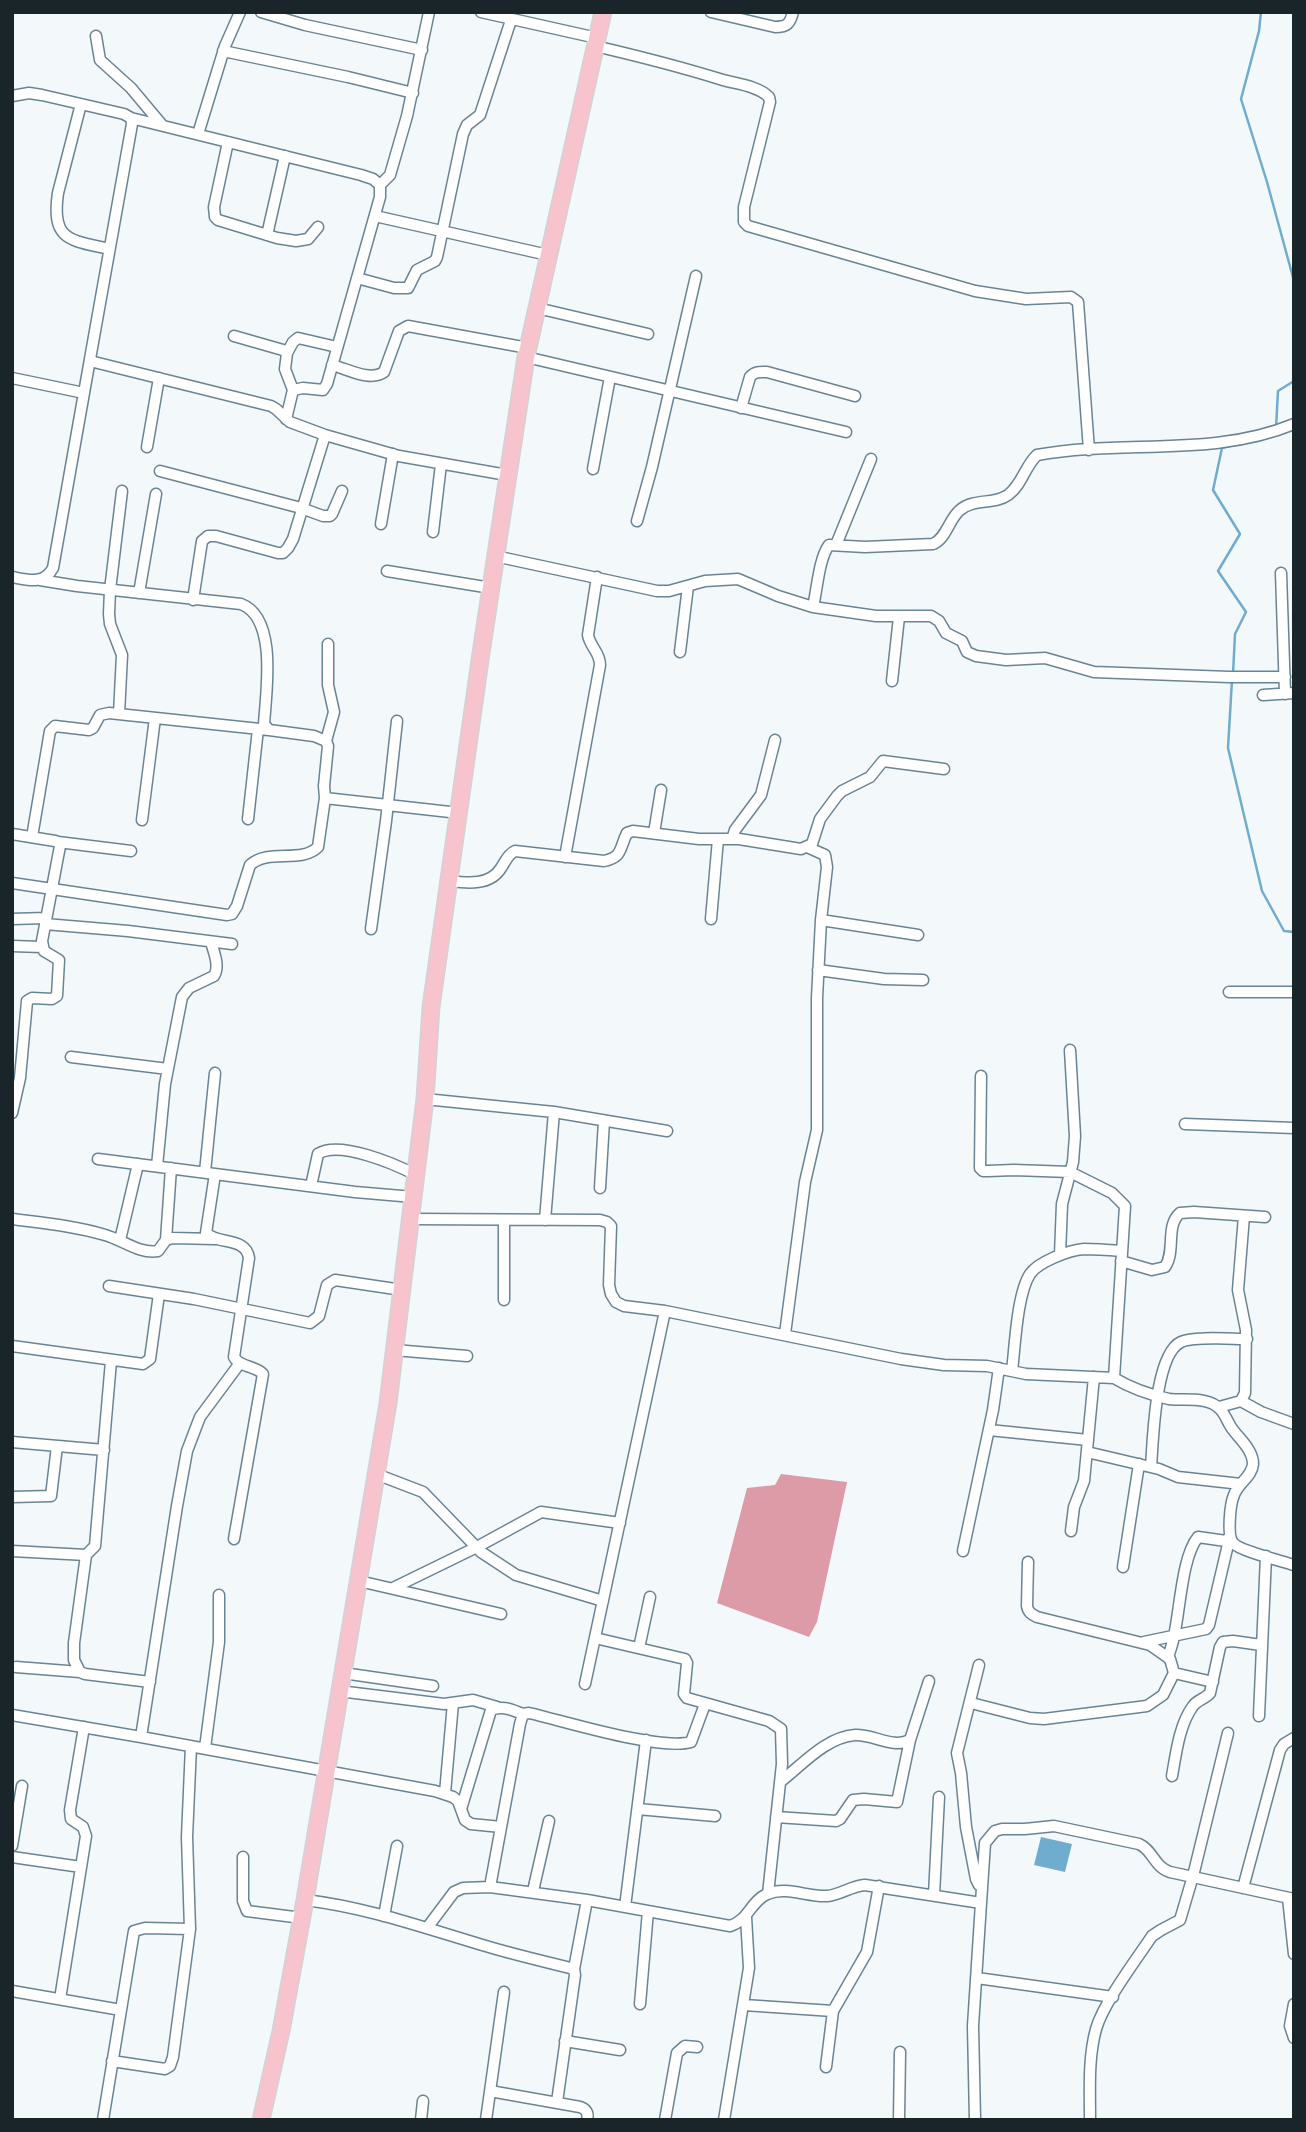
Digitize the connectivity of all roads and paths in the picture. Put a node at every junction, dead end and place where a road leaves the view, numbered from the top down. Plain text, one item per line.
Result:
1 (240, 12) edge
2 (261, 12) edge
3 (429, 12) edge
4 (481, 12) edge
5 (603, 12) edge
6 (711, 12) edge
7 (793, 12) edge
8 (725, 14) edge
9 (511, 20) junction
10 (96, 36) dead end
11 (596, 42) junction
12 (422, 50) junction
13 (223, 51) junction
14 (413, 93) junction
15 (12, 96) edge
16 (81, 104) junction
17 (131, 118) junction
18 (162, 125) junction
19 (198, 134) junction
20 (228, 142) junction
21 (285, 156) junction
22 (380, 185) junction
23 (375, 216) junction
24 (318, 227) dead end
25 (442, 232) junction
26 (267, 235) junction
27 (109, 248) junction
28 (548, 255) junction
29 (696, 276) dead end
30 (357, 278) junction
31 (537, 308) junction
32 (648, 334) dead end
33 (234, 336) dead end
34 (337, 347) junction
35 (527, 352) junction
36 (287, 353) junction
37 (90, 359) junction
38 (332, 365) junction
39 (12, 377) edge
40 (610, 377) junction
41 (159, 378) junction
42 (293, 390) junction
43 (669, 391) junction
44 (84, 393) junction
45 (855, 396) dead end
46 (741, 408) junction
47 (286, 419) junction
48 (1294, 424) edge
49 (846, 432) dead end
50 (325, 435) junction
51 (147, 447) dead end
52 (1089, 450) junction
53 (393, 454) junction
54 (871, 459) dead end
55 (441, 464) junction
56 (593, 469) dead end
57 (159, 471) dead end
58 (507, 475) junction
59 (122, 491) dead end
60 (342, 491) dead end
61 (156, 494) dead end
62 (301, 508) junction
63 (637, 521) dead end
64 (381, 524) dead end
65 (433, 532) dead end
66 (836, 545) junction
67 (495, 556) junction
68 (387, 571) dead end
69 (1281, 573) dead end
70 (597, 577) junction
71 (12, 578) edge
72 (40, 580) junction
73 (688, 586) junction
74 (491, 588) junction
75 (110, 590) junction
76 (139, 593) junction
77 (193, 600) junction
78 (813, 607) junction
79 (899, 617) junction
80 (328, 644) dead end
81 (680, 652) dead end
82 (1285, 677) junction
83 (892, 681) dead end
84 (1290, 693) edge
85 (1264, 695) dead end
86 (119, 714) junction
87 (155, 718) junction
88 (397, 721) dead end
89 (263, 730) junction
90 (775, 740) dead end
91 (326, 741) junction
92 (944, 769) dead end
93 (661, 790) dead end
94 (325, 798) junction
95 (388, 806) junction
96 (459, 813) junction
97 (248, 819) dead end
98 (142, 820) dead end
99 (654, 833) junction
100 (12, 834) edge
101 (32, 837) junction
102 (718, 839) junction
103 (732, 839) junction
104 (58, 842) junction
105 (807, 847) junction
106 (131, 851) dead end
107 (565, 858) junction
108 (449, 881) junction
109 (12, 883) edge
110 (52, 890) junction
111 (12, 919) edge
112 (711, 919) dead end
113 (821, 920) junction
114 (46, 921) junction
115 (372, 929) dead end
116 (918, 934) dead end
117 (211, 942) junction
118 (232, 944) dead end
119 (12, 946) edge
120 (42, 947) junction
121 (818, 970) junction
122 (923, 980) dead end
123 (1229, 992) dead end
124 (1294, 992) edge
125 (1070, 1050) dead end
126 (71, 1057) dead end
127 (168, 1069) junction
128 (215, 1073) dead end
129 (981, 1076) dead end
130 (16, 1077) edge
131 (425, 1099) junction
132 (554, 1112) junction
133 (12, 1113) edge
134 (604, 1121) junction
135 (1185, 1124) dead end
136 (1294, 1128) edge
137 (667, 1131) dead end
138 (98, 1159) dead end
139 (138, 1164) junction
140 (157, 1166) junction
141 (171, 1168) junction
142 (1070, 1172) junction
143 (210, 1173) junction
144 (416, 1175) junction
145 (311, 1186) junction
146 (600, 1188) dead end
147 (413, 1197) junction
148 (1244, 1216) junction
149 (1265, 1216) dead end
150 (12, 1219) edge
151 (409, 1219) junction
152 (504, 1220) junction
153 (545, 1220) junction
154 (215, 1239) junction
155 (120, 1240) junction
156 (166, 1240) junction
157 (1060, 1255) junction
158 (1121, 1256) junction
159 (109, 1286) dead end
160 (402, 1290) junction
161 (159, 1294) junction
162 (504, 1300) dead end
163 (242, 1310) junction
164 (665, 1311) junction
165 (785, 1334) junction
166 (1247, 1339) junction
167 (12, 1346) edge
168 (394, 1350) junction
169 (467, 1356) dead end
170 (111, 1361) junction
171 (240, 1363) junction
172 (999, 1368) junction
173 (1012, 1371) junction
174 (1094, 1377) junction
175 (1114, 1378) junction
176 (1157, 1395) junction
177 (1241, 1401) junction
178 (1219, 1407) junction
179 (1294, 1424) edge
180 (989, 1430) junction
181 (1088, 1440) junction
182 (12, 1442) edge
183 (58, 1446) junction
184 (104, 1450) junction
185 (1087, 1452) junction
186 (1139, 1464) junction
187 (1151, 1467) junction
188 (376, 1474) junction
189 (1241, 1484) junction
190 (12, 1496) edge
191 (620, 1523) junction
192 (1071, 1531) dead end
193 (1230, 1535) junction
194 (234, 1539) dead end
195 (477, 1547) junction
196 (12, 1551) edge
197 (963, 1551) dead end
198 (86, 1555) junction
199 (1266, 1556) junction
200 (1028, 1562) dead end
201 (1294, 1565) edge
202 (1123, 1567) dead end
203 (359, 1581) junction
204 (393, 1588) junction
205 (219, 1595) dead end
206 (650, 1597) dead end
207 (603, 1601) junction
208 (500, 1614) dead end
209 (1174, 1636) junction
210 (595, 1639) junction
211 (1140, 1642) junction
212 (1261, 1645) junction
213 (639, 1648) junction
214 (1168, 1658) junction
215 (979, 1665) dead end
216 (16, 1667) dead end
217 (80, 1672) junction
218 (342, 1673) junction
219 (1174, 1673) junction
220 (929, 1681) dead end
221 (150, 1682) junction
222 (1213, 1682) junction
223 (584, 1684) dead end
224 (433, 1686) dead end
225 (339, 1691) junction
226 (453, 1703) junction
227 (971, 1703) junction
228 (705, 1704) junction
229 (497, 1707) junction
230 (523, 1714) junction
231 (12, 1715) edge
232 (1259, 1716) dead end
233 (84, 1727) junction
234 (1228, 1733) dead end
235 (141, 1737) junction
236 (1294, 1738) edge
237 (646, 1740) junction
238 (910, 1740) junction
239 (191, 1746) junction
240 (205, 1748) junction
241 (326, 1770) junction
242 (1172, 1776) dead end
243 (780, 1782) junction
244 (22, 1786) dead end
245 (445, 1793) junction
246 (939, 1797) dead end
247 (460, 1809) junction
248 (638, 1809) junction
249 (715, 1816) dead end
250 (776, 1817) junction
251 (549, 1821) dead end
252 (501, 1827) junction
253 (12, 1846) edge
254 (397, 1846) dead end
255 (12, 1857) edge
256 (243, 1857) dead end
257 (81, 1867) junction
258 (1193, 1877) junction
259 (879, 1886) junction
260 (490, 1887) junction
261 (981, 1888) junction
262 (1243, 1888) junction
263 (533, 1891) junction
264 (768, 1894) junction
265 (934, 1895) junction
266 (1291, 1899) edge
267 (305, 1900) junction
268 (587, 1900) junction
269 (981, 1903) junction
270 (625, 1907) junction
271 (648, 1911) junction
272 (384, 1916) junction
273 (746, 1917) junction
274 (302, 1918) junction
275 (427, 1928) junction
276 (190, 1929) junction
277 (1294, 1954) edge
278 (574, 1969) junction
279 (977, 1978) junction
280 (12, 1991) edge
281 (504, 1992) dead end
282 (1113, 1997) junction
283 (60, 1999) junction
284 (640, 2004) dead end
285 (1294, 2004) edge
286 (744, 2005) junction
287 (121, 2010) junction
288 (833, 2011) junction
289 (1294, 2038) edge
290 (565, 2041) junction
291 (697, 2047) dead end
292 (620, 2050) dead end
293 (900, 2052) dead end
294 (112, 2061) junction
295 (826, 2067) dead end
296 (490, 2091) junction
297 (423, 2102) dead end
298 (557, 2102) junction
299 (103, 2120) edge
300 (261, 2120) edge
301 (421, 2120) edge
302 (486, 2120) edge
303 (587, 2120) edge
304 (665, 2120) edge
305 (724, 2120) edge
306 (899, 2120) edge
307 (975, 2120) edge
308 (1090, 2120) edge

1 - 13 street
2 - 12 street
3 - 12 street
4 - 9 street
5 - 11 main road
6 - 8 street
7 - 8 street
9 - 11 street
9 - 25 street
10 - 18 street
11 - 28 main road
11 - 52 street
12 - 14 street
13 - 14 street
13 - 19 street
14 - 22 street
15 - 16 street
16 - 17 street
16 - 27 street
17 - 18 street
17 - 27 street
18 - 19 street
19 - 20 street
20 - 21 street
20 - 26 street
21 - 22 street
21 - 26 street
22 - 23 street
23 - 25 street
23 - 30 street
24 - 26 street
25 - 28 street
25 - 30 street
27 - 37 street
28 - 31 main road
29 - 43 street
30 - 34 street
31 - 32 street
31 - 35 main road
33 - 36 street
34 - 36 street
34 - 38 street
35 - 38 street
35 - 40 street
35 - 58 main road
36 - 42 street
37 - 41 street
37 - 44 street
38 - 42 street
39 - 44 street
40 - 43 street
40 - 56 street
41 - 47 street
41 - 51 street
42 - 47 street
43 - 46 street
43 - 63 street
44 - 72 street
45 - 46 street
46 - 49 street
47 - 50 street
48 - 52 street
50 - 53 street
50 - 62 street
52 - 66 street
53 - 55 street
53 - 64 street
54 - 66 street
55 - 58 street
55 - 65 street
57 - 62 street
58 - 67 main road
59 - 75 street
60 - 62 street
61 - 76 street
62 - 77 street
66 - 78 street
67 - 70 street
67 - 74 main road
68 - 74 street
69 - 82 street
70 - 73 street
70 - 107 street
71 - 72 street
72 - 75 street
73 - 78 street
73 - 81 street
74 - 96 main road
75 - 76 street
75 - 86 street
76 - 77 street
77 - 89 street
78 - 79 street
79 - 82 street
79 - 83 street
80 - 91 street
82 - 84 street
84 - 85 street
86 - 87 street
86 - 101 street
87 - 89 street
87 - 98 street
88 - 95 street
89 - 91 street
89 - 97 street
90 - 103 street
91 - 94 street
92 - 105 street
93 - 99 street
94 - 95 street
94 - 110 street
95 - 96 street
95 - 115 street
96 - 108 main road
99 - 102 street
99 - 107 street
100 - 101 street
101 - 104 street
102 - 103 street
102 - 112 street
103 - 105 street
104 - 106 street
104 - 110 street
105 - 113 street
107 - 108 street
108 - 131 main road
109 - 110 street
110 - 114 street
111 - 114 street
113 - 116 street
113 - 121 street
114 - 117 street
114 - 120 street
117 - 118 street
117 - 127 street
119 - 120 street
120 - 130 street
121 - 122 street
121 - 165 street
123 - 124 street
125 - 142 street
126 - 127 street
127 - 140 street
128 - 143 street
129 - 142 street
130 - 133 street
131 - 132 street
131 - 144 main road
132 - 134 street
132 - 153 street
134 - 137 street
134 - 146 street
135 - 136 street
138 - 139 street
139 - 140 street
139 - 155 street
140 - 141 street
141 - 143 street
141 - 156 street
142 - 157 street
142 - 158 street
143 - 145 street
143 - 154 street
144 - 145 street
144 - 147 main road
145 - 147 street
147 - 151 main road
148 - 149 street
148 - 158 street
148 - 166 street
150 - 155 street
151 - 152 street
151 - 160 main road
152 - 153 street
152 - 162 street
153 - 164 street
154 - 156 street
154 - 163 street
155 - 156 street
157 - 158 street
157 - 173 street
158 - 175 street
159 - 161 street
160 - 163 street
160 - 168 main road
161 - 163 street
161 - 170 street
163 - 171 street
164 - 165 street
164 - 191 street
165 - 172 street
166 - 176 street
166 - 177 street
167 - 170 street
168 - 169 street
168 - 188 main road
170 - 184 street
171 - 194 street
171 - 221 street
172 - 173 street
172 - 180 street
173 - 174 street
174 - 175 street
174 - 181 street
175 - 176 street
176 - 178 street
176 - 187 street
177 - 178 street
177 - 179 street
178 - 189 street
180 - 181 street
180 - 197 street
181 - 185 street
182 - 183 street
183 - 184 street
183 - 190 street
184 - 198 street
185 - 186 street
185 - 192 street
186 - 187 street
186 - 202 street
187 - 189 street
188 - 195 street
188 - 203 main road
189 - 193 street
191 - 195 street
191 - 207 street
193 - 199 street
193 - 209 street
193 - 209 street
195 - 204 street
195 - 207 street
196 - 198 street
198 - 217 street
199 - 201 street
199 - 212 street
200 - 211 street
203 - 204 street
203 - 218 main road
204 - 208 street
205 - 240 street
206 - 213 street
207 - 210 street
209 - 211 street
209 - 214 street
210 - 213 street
210 - 223 street
211 - 214 street
212 - 222 street
212 - 232 street
213 - 228 street
214 - 219 street
215 - 227 street
216 - 217 street
217 - 221 street
218 - 224 street
218 - 225 main road
219 - 222 street
219 - 227 street
220 - 238 street
221 - 235 street
222 - 242 street
225 - 226 street
225 - 241 main road
226 - 229 street
226 - 245 street
227 - 261 street
228 - 237 street
228 - 243 street
229 - 230 street
229 - 247 street
230 - 237 street
230 - 252 street
231 - 233 street
233 - 235 street
233 - 257 street
234 - 258 street
235 - 239 street
236 - 262 street
237 - 248 street
238 - 243 street
238 - 250 street
239 - 240 street
239 - 276 street
240 - 241 street
241 - 245 street
241 - 267 main road
243 - 250 street
244 - 253 street
245 - 247 street
246 - 265 street
247 - 252 street
248 - 249 street
248 - 270 street
250 - 264 street
251 - 263 street
252 - 260 street
254 - 272 street
255 - 257 street
256 - 274 street
257 - 283 street
258 - 261 street
258 - 262 street
258 - 282 street
259 - 264 street
259 - 265 street
259 - 288 street
260 - 263 street
260 - 275 street
261 - 269 street
262 - 266 street
263 - 268 street
264 - 273 street
265 - 269 street
266 - 277 street
267 - 272 street
267 - 274 main road
268 - 270 street
268 - 278 street
269 - 279 street
270 - 271 street
271 - 273 street
271 - 284 street
272 - 275 street
273 - 286 street
274 - 300 main road
275 - 278 street
276 - 287 street
276 - 294 street
278 - 290 street
279 - 282 street
279 - 307 street
280 - 283 street
281 - 296 street
282 - 308 street
283 - 287 street
285 - 289 street
286 - 288 street
286 - 305 street
287 - 294 street
288 - 295 street
290 - 292 street
290 - 298 street
291 - 304 street
293 - 306 street
294 - 299 street
296 - 298 street
296 - 302 street
297 - 301 street
298 - 303 street

